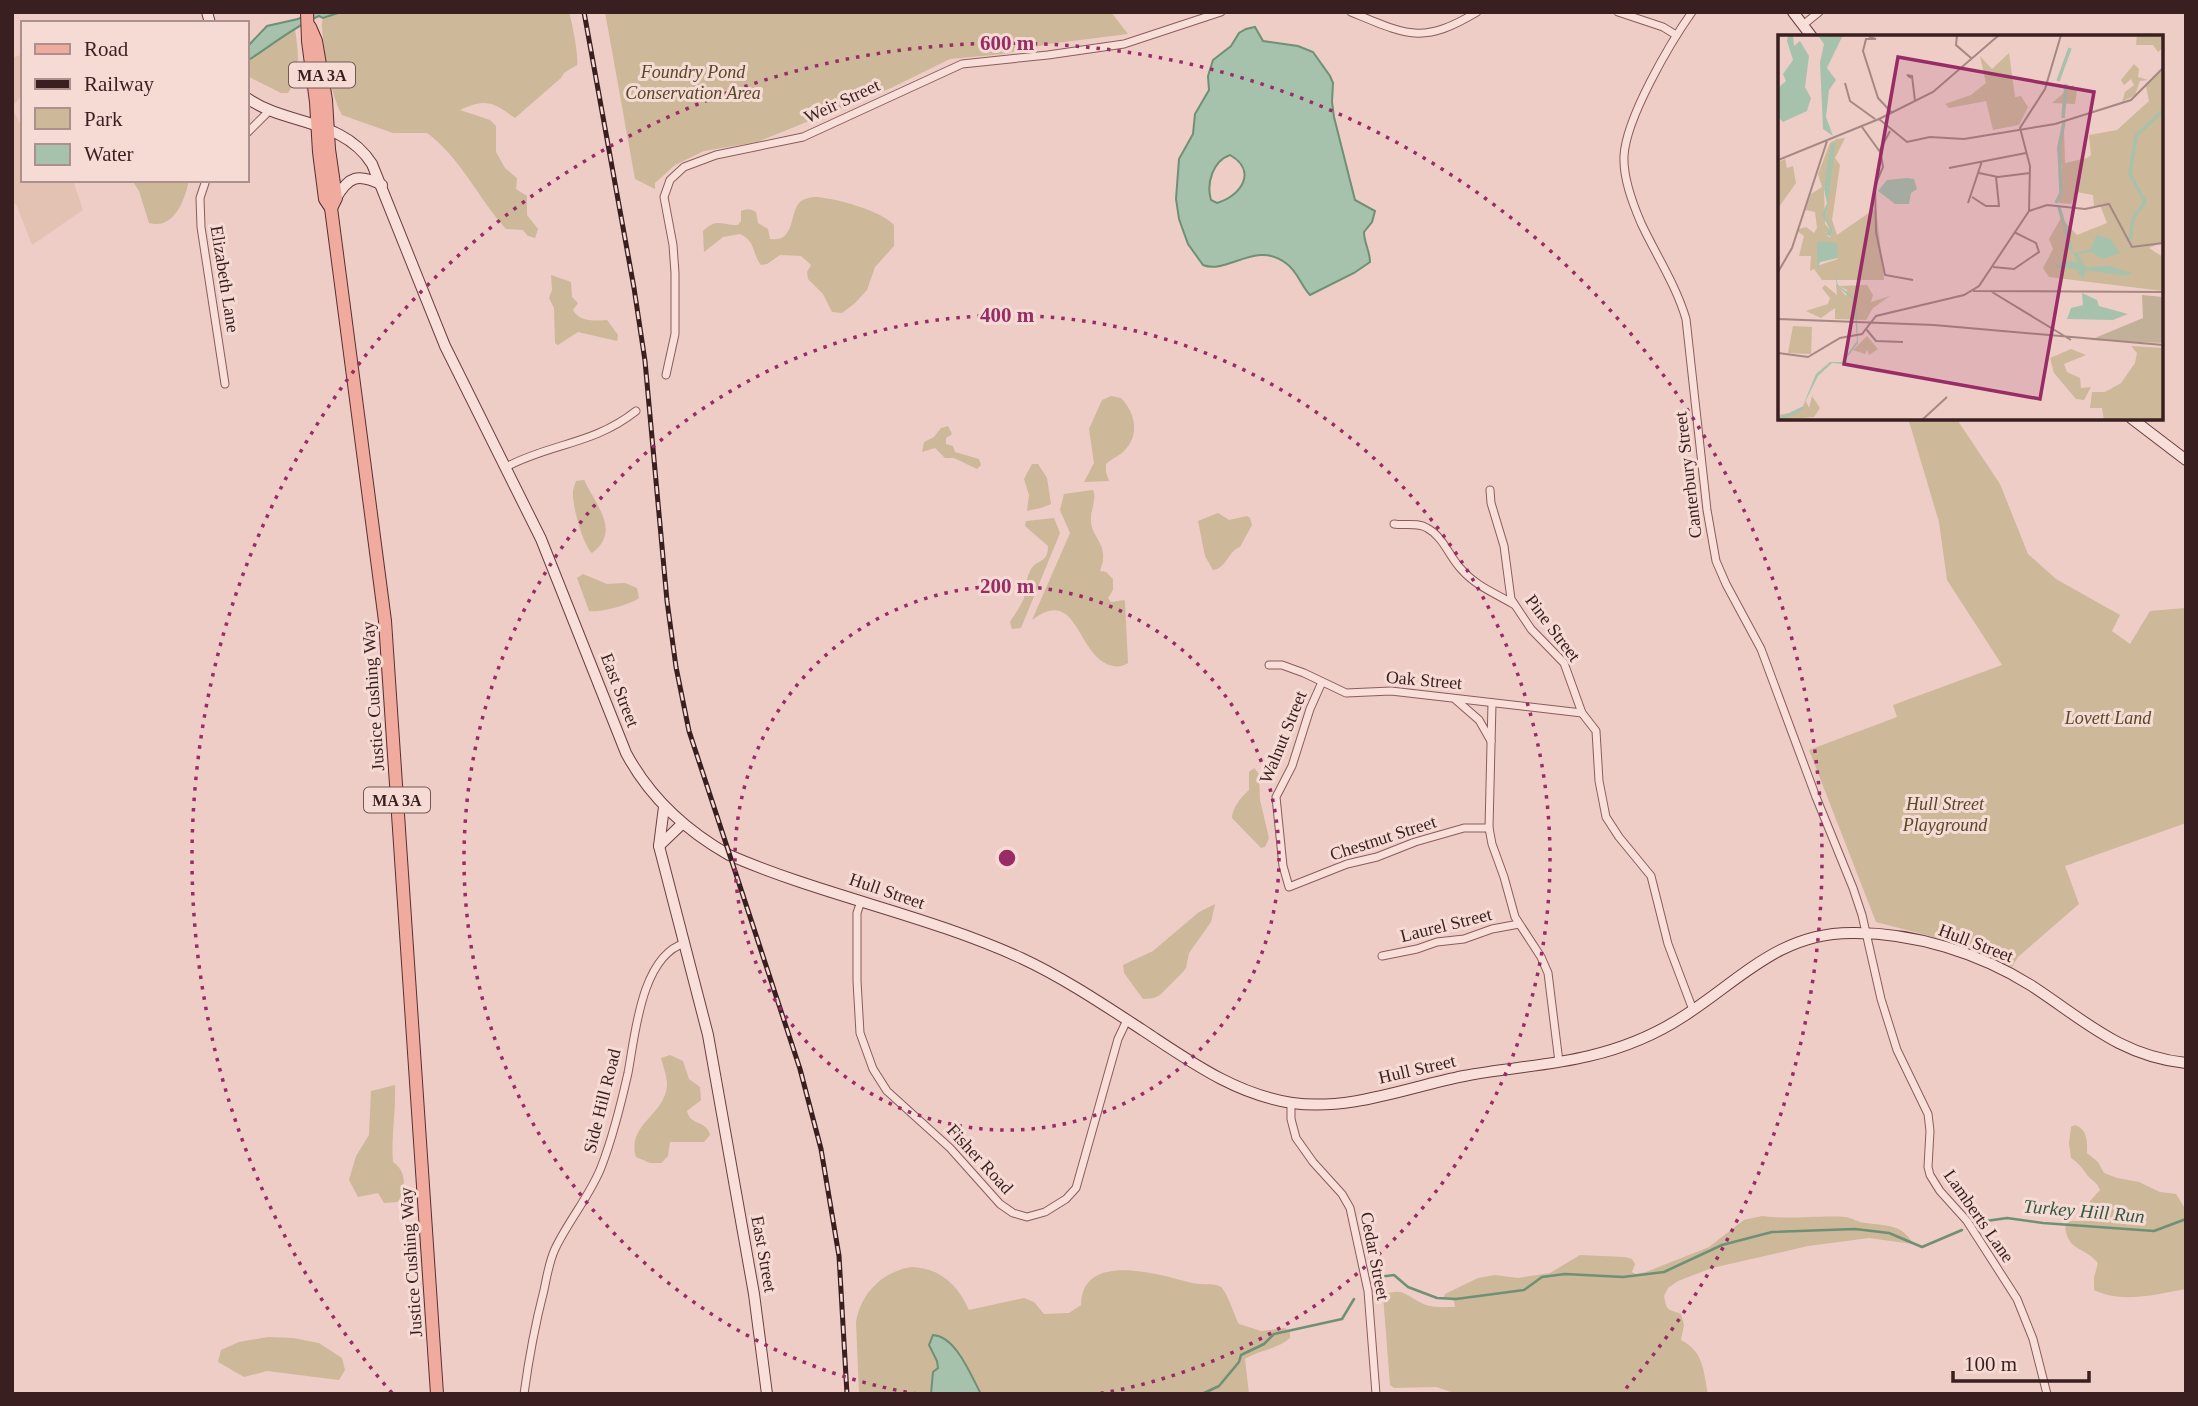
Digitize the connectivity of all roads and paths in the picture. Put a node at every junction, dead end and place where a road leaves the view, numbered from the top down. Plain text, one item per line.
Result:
1 (1221, 12) edge
2 (1351, 12) edge
3 (1477, 12) edge
4 (1618, 12) edge
5 (1692, 12) edge
6 (1793, 12) edge
7 (1819, 12) edge
8 (308, 18) edge
9 (1803, 25) junction
10 (1676, 34) junction
11 (1810, 35) edge
12 (248, 99) edge
13 (270, 110) junction
14 (322, 126) junction
15 (248, 132) edge
16 (205, 182) edge
17 (382, 185) junction
18 (334, 203) junction
19 (666, 375) dead end
20 (225, 384) dead end
21 (636, 411) dead end
22 (2134, 420) edge
23 (2186, 460) edge
24 (506, 467) junction
25 (1490, 489) dead end
26 (1394, 524) dead end
27 (1514, 604) junction
28 (1269, 665) dead end
29 (1322, 682) junction
30 (1452, 697) junction
31 (1492, 703) junction
32 (1582, 713) junction
33 (1491, 741) junction
34 (664, 807) junction
35 (682, 824) junction
36 (1489, 828) junction
37 (659, 846) junction
38 (1289, 887) joint
39 (861, 901) junction
40 (1519, 924) junction
41 (1866, 933) junction
42 (685, 943) junction
43 (1381, 956) dead end
44 (1693, 1010) junction
45 (1127, 1020) junction
46 (1559, 1062) junction
47 (2186, 1063) edge
48 (1292, 1102) junction
49 (437, 1394) edge
50 (524, 1394) edge
51 (767, 1394) edge
52 (1376, 1394) edge
53 (2047, 1394) edge

1 - 19 street, Weir Street
2 - 3 street
4 - 10 street
5 - 10 street, Canterbury Street
6 - 9 main road
7 - 9 street
8 - 14 main road, Justice Cushing Way / MA 3A
9 - 11 main road
10 - 41 street, Canterbury Street
12 - 13 main road, East Street
13 - 14 main road, East Street
13 - 15 street
14 - 17 main road, East Street
14 - 18 main road, Justice Cushing Way / MA 3A
16 - 20 street, Elizabeth Lane
17 - 18 main road
17 - 24 main road, East Street
18 - 49 main road, Justice Cushing Way / MA 3A
21 - 24 street
22 - 23 main road
24 - 34 main road, East Street
25 - 27 street, Pine Street
26 - 27 street
27 - 32 street, Pine Street
28 - 29 street, Oak Street
29 - 30 street, Oak Street
29 - 38 street, Walnut Street
30 - 31 street, Oak Street
30 - 33 street
31 - 32 street, Oak Street
31 - 33 street
32 - 44 street, Pine Street
33 - 36 street
34 - 35 main road, Hull Street
34 - 37 main road, East Street
35 - 37 main road
35 - 39 main road, Hull Street
36 - 38 street, Chestnut Street
36 - 40 street
37 - 42 main road, East Street
39 - 45 main road, Hull Street
39 - 45 street, Fisher Road
40 - 43 street, Laurel Street
40 - 46 street
41 - 44 main road, Hull Street
41 - 47 main road, Hull Street
41 - 53 street, Lamberts Lane
42 - 50 street, Side Hill Road
42 - 51 main road, East Street
44 - 46 main road, Hull Street
45 - 48 main road, Hull Street
46 - 48 main road, Hull Street
48 - 52 street, Cedar Street

